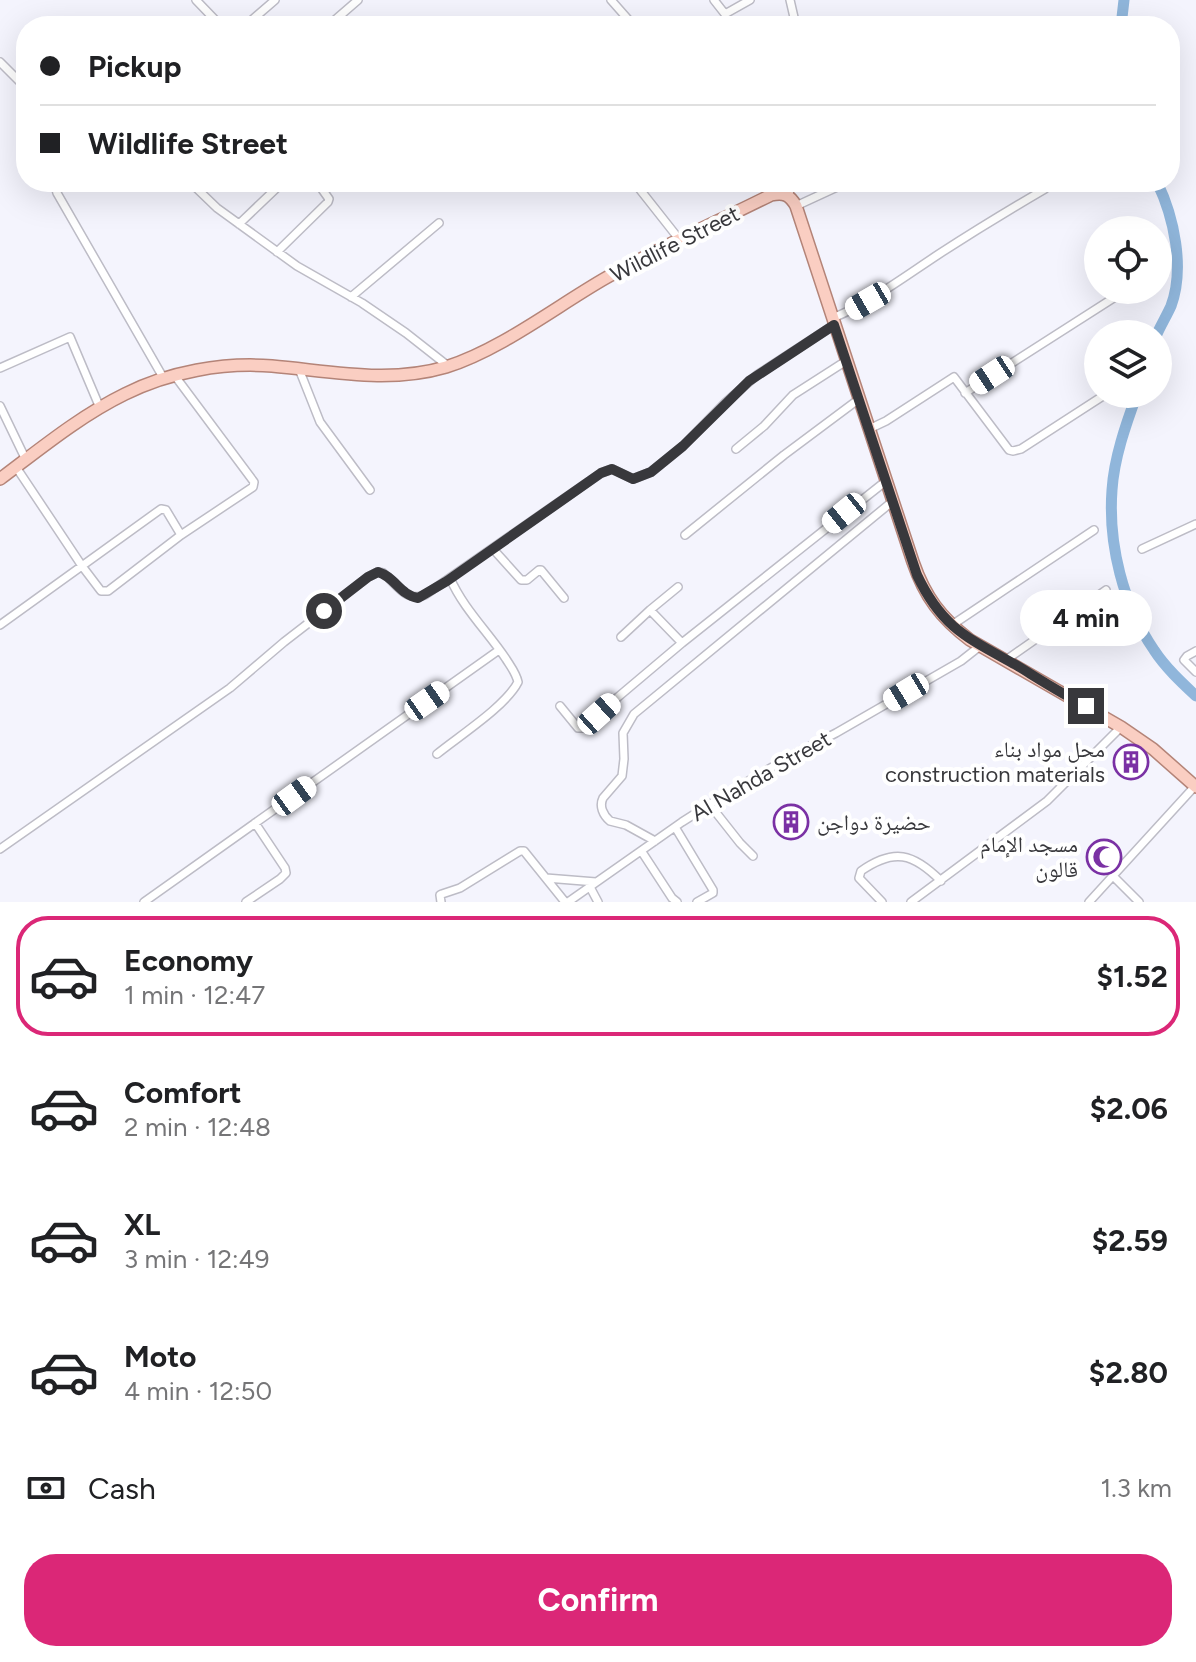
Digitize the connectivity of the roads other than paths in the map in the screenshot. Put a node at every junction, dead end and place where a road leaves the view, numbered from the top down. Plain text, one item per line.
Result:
1 (196, 0) edge
2 (275, 0) edge
3 (358, 0) edge
4 (611, 0) edge
5 (714, 0) edge
6 (750, 0) edge
7 (211, 16) edge
8 (257, 16) edge
9 (340, 16) edge
10 (625, 16) edge
11 (0, 62) edge
12 (16, 78) edge
13 (57, 192) edge
14 (200, 192) edge
15 (273, 192) edge
16 (324, 192) edge
17 (642, 192) edge
18 (780, 192) edge
19 (785, 192) edge
20 (826, 192) edge
21 (1040, 192) edge
22 (783, 195) junction
23 (796, 206) junction
24 (439, 223) dead end
25 (239, 224) junction
26 (679, 239) junction
27 (277, 252) junction
28 (351, 297) junction
29 (1104, 304) edge
30 (834, 322) junction
31 (846, 361) junction
32 (448, 366) junction
33 (0, 368) edge
34 (299, 369) junction
35 (170, 378) junction
36 (965, 393) junction
37 (859, 399) junction
38 (0, 406) edge
39 (100, 408) junction
40 (1084, 408) edge
41 (869, 429) junction
42 (736, 449) dead end
43 (21, 464) junction
44 (0, 479) edge
45 (886, 481) junction
46 (370, 490) dead end
47 (893, 501) junction
48 (1196, 524) edge
49 (1094, 530) dead end
50 (181, 535) junction
51 (685, 535) dead end
52 (493, 549) junction
53 (1142, 549) dead end
54 (82, 566) junction
55 (450, 578) junction
56 (678, 587) dead end
57 (1106, 590) dead end
58 (564, 598) dead end
59 (650, 610) junction
60 (0, 625) edge
61 (952, 625) junction
62 (621, 637) dead end
63 (682, 643) junction
64 (980, 646) junction
65 (499, 650) junction
66 (1196, 651) edge
67 (1006, 660) junction
68 (1196, 672) edge
69 (560, 706) dead end
70 (1121, 727) junction
71 (437, 754) dead end
72 (1196, 787) edge
73 (710, 805) junction
74 (255, 823) junction
75 (675, 827) junction
76 (655, 841) junction
77 (0, 849) edge
78 (642, 852) junction
79 (753, 856) dead end
80 (1113, 876) junction
81 (546, 878) junction
82 (941, 881) junction
83 (593, 885) junction
84 (913, 901) edge
85 (1092, 901) edge
86 (144, 902) edge
87 (246, 902) edge
88 (441, 902) edge
89 (566, 902) edge
90 (598, 902) edge
91 (677, 902) edge
92 (697, 902) edge
93 (882, 902) edge
94 (1139, 902) edge

1 - 7 street
2 - 8 street
3 - 9 street
4 - 10 street
5 - 6 street
11 - 12 street
13 - 35 street
14 - 25 street
15 - 25 street
16 - 27 street
17 - 26 street
18 - 22 street
19 - 22 street
20 - 23 street
21 - 30 street
22 - 23 main road
22 - 26 main road, Wildlife Street
23 - 30 main road
24 - 28 street
25 - 27 street
26 - 32 main road, Wildlife Street
27 - 28 street
28 - 32 street
29 - 36 street
30 - 31 main road
30 - 52 street
31 - 37 main road
31 - 42 street
32 - 34 main road, Wildlife Street
33 - 39 street
34 - 35 main road, Wildlife Street
34 - 46 street
35 - 39 main road, Wildlife Street
35 - 50 street
36 - 40 street
36 - 41 street
37 - 41 main road
37 - 51 street
38 - 43 street
39 - 43 main road, Wildlife Street
41 - 45 main road
43 - 44 main road, Wildlife Street
43 - 54 street
45 - 47 main road
45 - 63 street
47 - 61 main road
47 - 76 street
48 - 53 street
49 - 61 street
50 - 54 street
50 - 54 street
52 - 55 street
52 - 58 street
54 - 60 street
55 - 65 street
55 - 77 street
56 - 59 street
57 - 67 street
59 - 62 street
59 - 63 street
61 - 64 main road
63 - 69 street
64 - 67 main road
64 - 73 street, Al Nahda Street
65 - 71 street
65 - 74 street
66 - 68 street
67 - 70 main road
70 - 72 main road
70 - 82 street
72 - 80 street
73 - 75 street, Al Nahda Street
73 - 79 street
74 - 86 street
74 - 87 street
75 - 76 street, Al Nahda Street
75 - 92 street
76 - 78 street, Al Nahda Street
78 - 83 street, Al Nahda Street
78 - 91 street
80 - 85 street
80 - 94 street
81 - 83 street
81 - 88 street
81 - 89 street
82 - 84 street
82 - 93 street
83 - 89 street, Al Nahda Street
83 - 90 street

